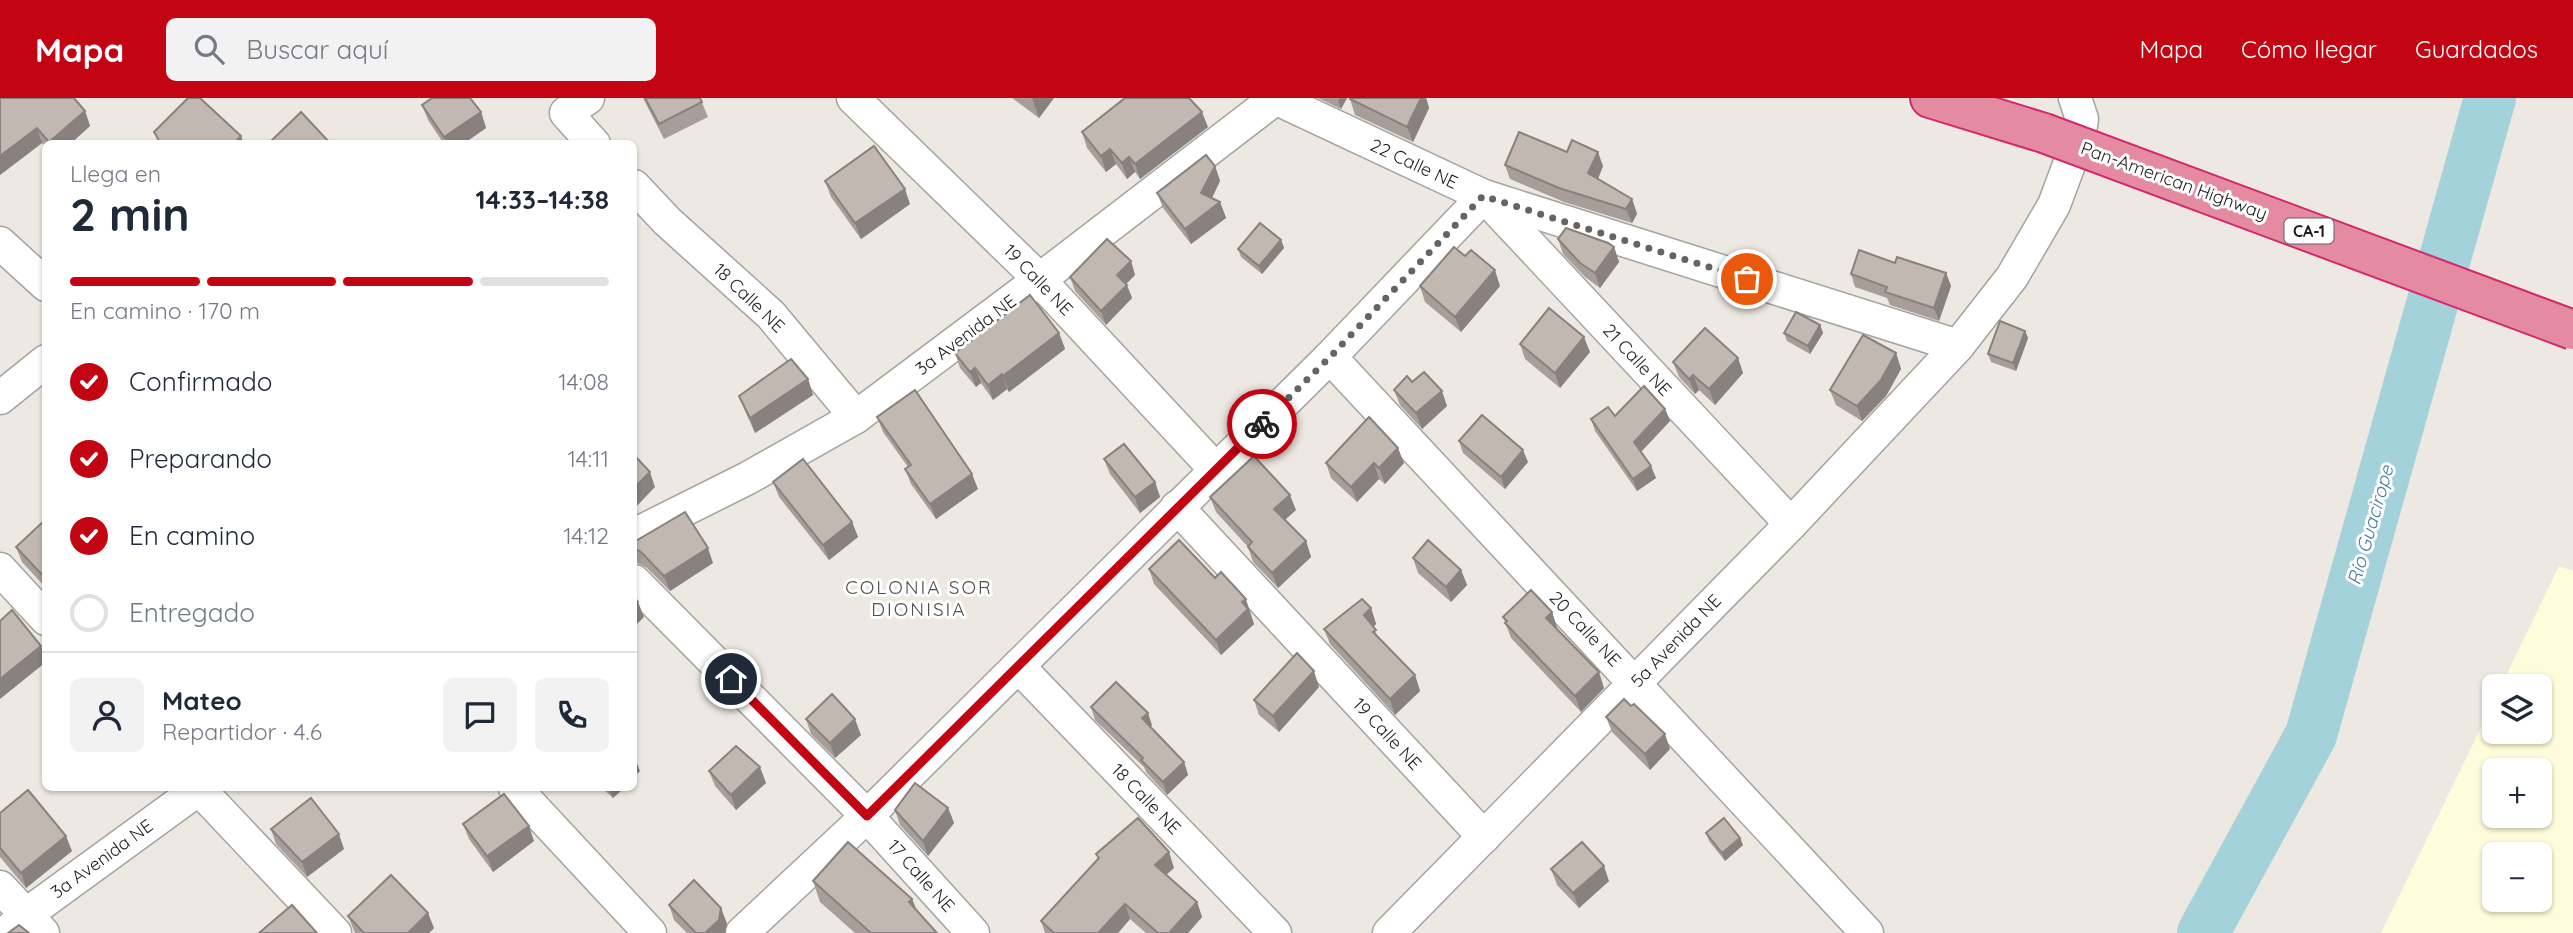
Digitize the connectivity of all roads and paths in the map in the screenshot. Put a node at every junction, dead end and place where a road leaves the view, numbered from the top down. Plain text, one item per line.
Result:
1 (853, 98) edge
2 (1275, 98) edge
3 (1930, 98) edge
4 (2075, 98) edge
5 (577, 106) edge
6 (592, 140) edge
7 (637, 189) edge
8 (1483, 196) junction
9 (0, 243) edge
10 (1040, 280) junction
11 (42, 281) edge
12 (2573, 330) edge
13 (1958, 346) junction
14 (1330, 357) junction
15 (42, 365) edge
16 (0, 398) edge
17 (856, 417) junction
18 (1216, 470) junction
19 (1177, 507) junction
20 (1791, 524) junction
21 (637, 534) edge
22 (0, 569) edge
23 (637, 584) edge
24 (42, 615) edge
25 (1018, 666) junction
26 (1635, 683) junction
27 (195, 791) edge
28 (202, 791) edge
29 (518, 791) edge
30 (867, 816) junction
31 (1484, 837) junction
32 (0, 887) edge
33 (25, 927) edge
34 (335, 933) edge
35 (650, 933) edge
36 (742, 933) edge
37 (973, 933) edge
38 (1275, 933) edge
39 (1390, 933) edge
40 (1867, 933) edge

1 - 10 street, 19 Calle NE
2 - 8 street, 22 Calle NE
2 - 10 street, 3a Avenida NE
3 - 12 highway, Pan-American Highway / CA-1, bridge
4 - 13 street, 5a Avenida NE
5 - 6 street
7 - 17 street, 18 Calle NE
8 - 13 street, 22 Calle NE
8 - 14 street
8 - 20 street, 21 Calle NE
9 - 11 street
10 - 17 street, 3a Avenida NE
10 - 18 street, 19 Calle NE
13 - 20 street, 5a Avenida NE
14 - 18 street
14 - 26 street, 20 Calle NE
15 - 16 street
17 - 21 street, 3a Avenida NE
18 - 19 street
19 - 25 street
19 - 31 street, 19 Calle NE
20 - 26 street, 5a Avenida NE
22 - 24 street
23 - 30 street, 17 Calle NE
25 - 30 street
25 - 38 street, 18 Calle NE
26 - 31 street, 5a Avenida NE
26 - 40 street, 20 Calle NE
27 - 33 street, 3a Avenida NE
28 - 34 street
29 - 35 street
30 - 36 street
30 - 37 street, 17 Calle NE
31 - 39 street, 5a Avenida NE
32 - 33 street

